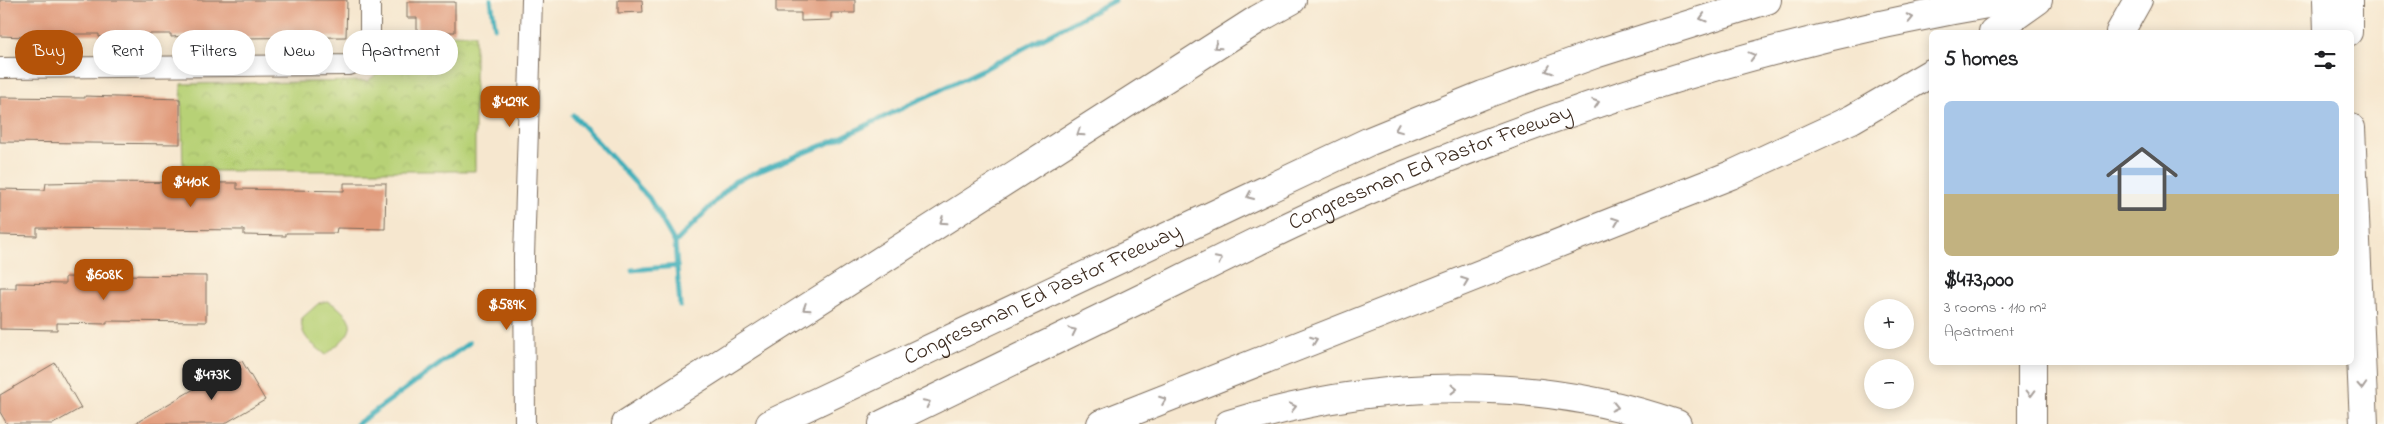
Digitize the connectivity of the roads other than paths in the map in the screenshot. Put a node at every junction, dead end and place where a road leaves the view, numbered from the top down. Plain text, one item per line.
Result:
1 (370, 0) edge
2 (532, 0) edge
3 (1283, 0) edge
4 (1292, 0) edge
5 (1767, 0) edge
6 (2010, 0) edge
7 (2038, 0) edge
8 (2138, 0) edge
9 (2327, 0) edge
10 (2348, 0) edge
11 (1258, 19) junction
12 (1996, 30) edge
13 (2121, 30) edge
14 (2328, 30) edge
15 (2348, 30) edge
16 (0, 68) edge
17 (1929, 74) edge
18 (2354, 229) edge
19 (2032, 365) edge
20 (525, 415) edge
21 (626, 424) edge
22 (770, 424) edge
23 (883, 424) edge
24 (1101, 424) edge
25 (1229, 424) edge
26 (1677, 424) edge
27 (2032, 424) edge
28 (2364, 424) edge

1 - 16 street
2 - 20 street
3 - 11 highway
4 - 11 highway
5 -> 22 highway, Congressman Ed Pastor Freeway
23 -> 6 highway, Congressman Ed Pastor Freeway
7 - 12 highway
8 - 13 highway
9 - 14 highway
10 - 15 highway
11 -> 21 highway
24 -> 17 highway
18 -> 28 highway
19 -> 27 highway
25 -> 26 highway

